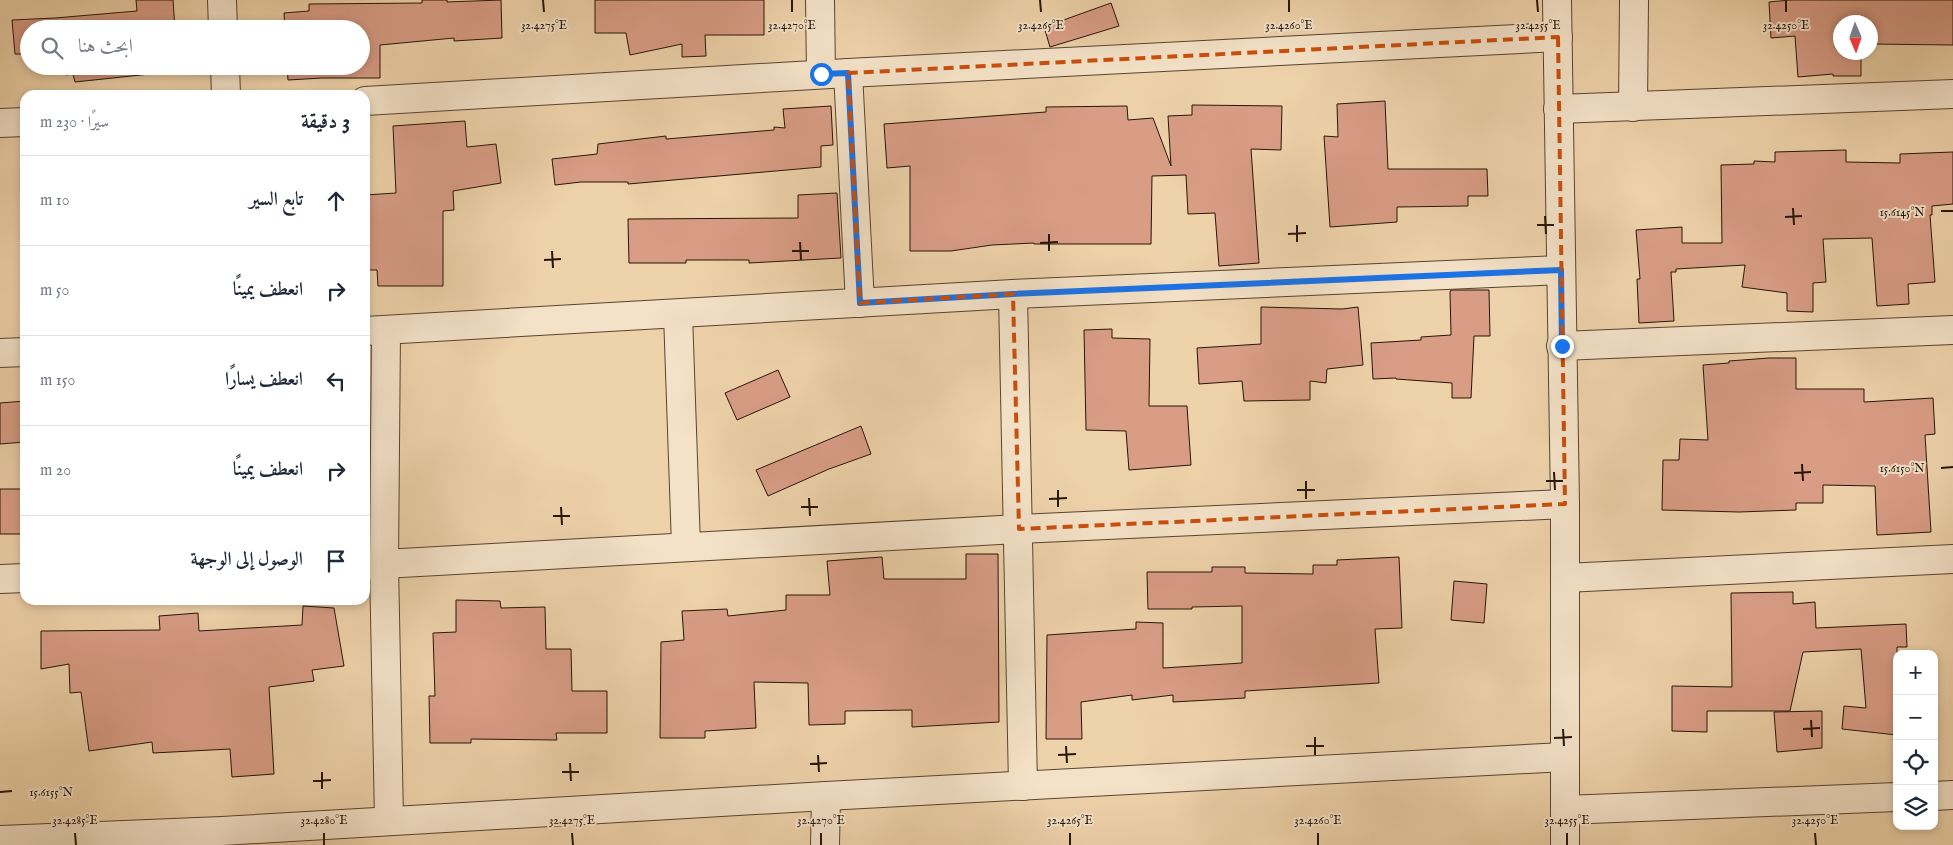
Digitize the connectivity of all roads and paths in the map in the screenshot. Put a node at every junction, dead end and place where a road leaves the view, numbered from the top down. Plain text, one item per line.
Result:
1 (222, 0) edge
2 (820, 0) edge
3 (1557, 0) edge
4 (1634, 0) edge
5 (223, 20) edge
6 (1558, 37) junction
7 (848, 73) junction
8 (821, 74) junction
9 (225, 75) edge
10 (226, 90) edge
11 (1953, 94) edge
12 (370, 101) edge
13 (1633, 107) junction
14 (1558, 109) junction
15 (20, 122) edge
16 (0, 123) edge
17 (1561, 270) junction
18 (1013, 294) junction
19 (860, 303) junction
20 (678, 314) junction
21 (1953, 330) edge
22 (376, 331) edge
23 (1562, 346) junction
24 (20, 352) edge
25 (0, 354) edge
26 (1564, 504) junction
27 (1019, 529) junction
28 (686, 546) junction
29 (1953, 559) edge
30 (375, 564) edge
31 (20, 578) edge
32 (1565, 578) junction
33 (0, 579) edge
34 (1564, 757) junction
35 (1023, 786) junction
36 (1953, 795) edge
37 (826, 796) junction
38 (1938, 796) edge
39 (1893, 797) edge
40 (1565, 810) junction
41 (389, 820) junction
42 (222, 838) edge
43 (0, 840) edge
44 (825, 845) edge
45 (1565, 845) edge

1 - 5 street
2 - 8 street
3 - 6 street
4 - 13 street
6 - 7 street
6 - 14 street
7 - 8 street
7 - 19 street
8 - 12 street
9 - 10 street
11 - 13 street
13 - 14 street
14 - 17 street
15 - 16 street
17 - 18 street
17 - 23 street
18 - 19 street
18 - 27 street
19 - 20 street
20 - 22 street
20 - 28 street
21 - 23 street
22 - 30 street
23 - 26 street
24 - 25 street
26 - 27 street
26 - 32 street
27 - 28 street
27 - 35 street
28 - 30 street
29 - 32 street
30 - 41 street
31 - 33 street
32 - 34 street
34 - 35 street
34 - 40 street
35 - 37 street
36 - 38 street
37 - 41 street
37 - 44 street
39 - 40 street
40 - 45 street
41 - 42 street
42 - 43 street

